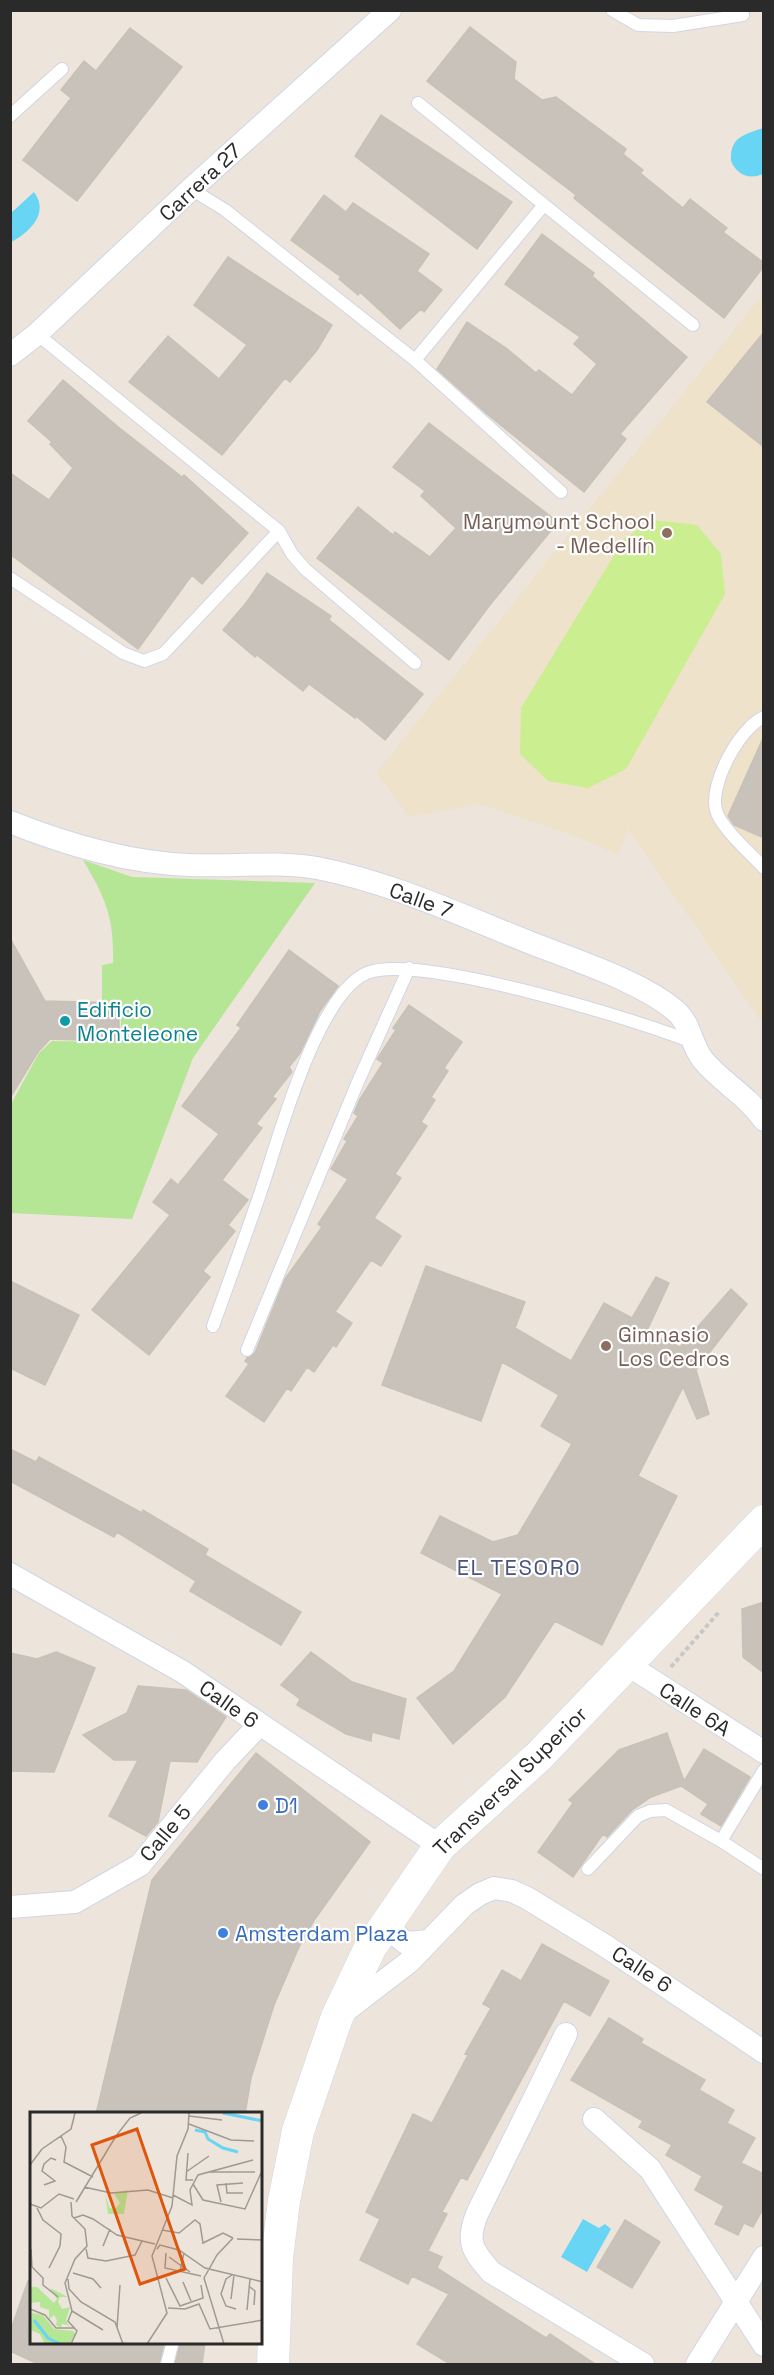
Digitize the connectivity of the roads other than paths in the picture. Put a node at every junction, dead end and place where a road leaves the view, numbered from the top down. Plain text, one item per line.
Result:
1 (390, 10) edge
2 (612, 10) edge
3 (743, 15) dead end
4 (62, 69) dead end
5 (418, 103) dead end
6 (10, 116) edge
7 (191, 189) junction
8 (543, 206) junction
9 (693, 325) dead end
10 (37, 334) junction
11 (10, 355) edge
12 (415, 360) junction
13 (561, 492) dead end
14 (279, 531) junction
15 (10, 578) edge
16 (415, 663) dead end
17 (764, 717) edge
18 (10, 822) edge
19 (764, 868) edge
20 (409, 968) junction
21 (692, 1042) junction
22 (762, 1109) edge
23 (213, 1326) dead end
24 (247, 1350) dead end
25 (764, 1521) edge
26 (10, 1574) edge
27 (628, 1665) junction
28 (259, 1725) junction
29 (764, 1752) edge
30 (764, 1770) edge
31 (721, 1841) junction
32 (440, 1846) junction
33 (588, 1869) dead end
34 (764, 1869) edge
35 (10, 1907) edge
36 (389, 1919) junction
37 (429, 1941) junction
38 (337, 2016) junction
39 (566, 2034) dead end
40 (764, 2052) edge
41 (594, 2119) dead end
42 (764, 2257) edge
43 (736, 2303) junction
44 (172, 2345) edge
45 (764, 2345) edge
46 (166, 2364) edge
47 (273, 2364) edge
48 (643, 2364) edge
49 (697, 2364) edge

1 - 7 street, Carrera 27
2 - 3 lane
4 - 6 lane
5 - 8 lane
7 - 10 street, Carrera 27
7 - 12 lane
8 - 9 lane
8 - 12 lane
10 - 11 street, Carrera 27
10 - 14 lane
12 - 13 lane
14 - 15 lane
14 - 16 lane
17 - 19 lane
18 - 21 street, Calle 7
20 - 21 lane
20 - 23 lane
20 - 24 lane
21 - 22 street, Calle 7
25 - 27 main road, Transversal Superior
26 - 28 street, Calle 6
27 - 29 street, Calle 6A
27 - 32 main road, Transversal Superior
28 - 32 street, Calle 6
28 - 35 street, Calle 5
30 - 31 lane
31 - 33 lane
31 - 34 lane
32 - 36 main road, Transversal Superior
36 - 37 street
36 - 38 main road, Transversal Superior
37 - 38 street, Calle 6
37 - 40 street, Calle 6
38 - 47 main road, Transversal Superior
39 - 48 street
41 - 43 street
42 - 43 street
43 - 45 street
43 - 49 street
44 - 46 lane

